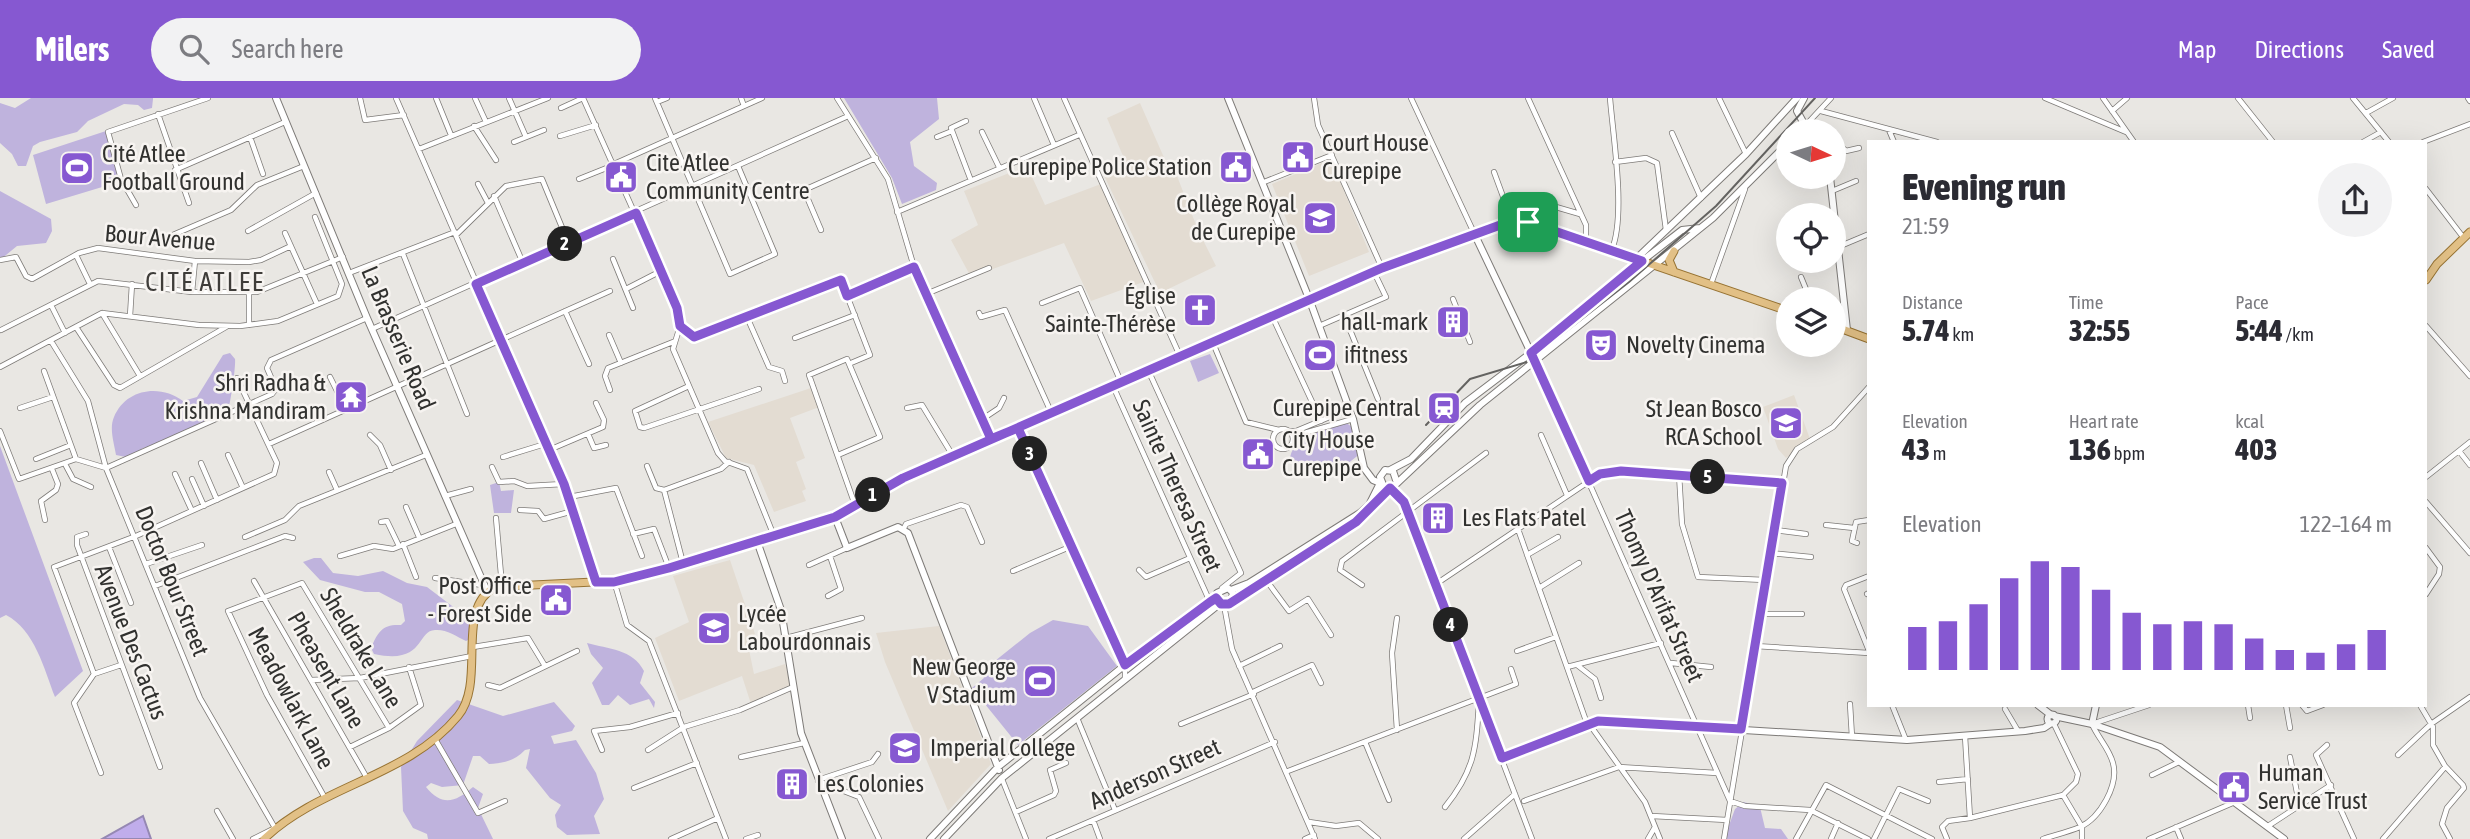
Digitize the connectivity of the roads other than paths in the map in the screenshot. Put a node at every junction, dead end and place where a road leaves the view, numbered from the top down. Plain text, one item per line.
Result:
1 (208, 98) edge
2 (276, 98) edge
3 (360, 98) edge
4 (396, 98) edge
5 (436, 98) edge
6 (475, 98) edge
7 (509, 98) edge
8 (548, 98) edge
9 (583, 98) edge
10 (667, 98) edge
11 (741, 98) edge
12 (762, 98) edge
13 (837, 98) edge
14 (1034, 98) edge
15 (1063, 98) edge
16 (1228, 98) edge
17 (1314, 98) edge
18 (1410, 98) edge
19 (1528, 98) edge
20 (1610, 98) edge
21 (1719, 98) edge
22 (1831, 98) edge
23 (2045, 98) edge
24 (2103, 98) edge
25 (2127, 98) edge
26 (2238, 98) edge
27 (2353, 98) edge
28 (2393, 98) edge
29 (1801, 99) edge
30 (656, 100) edge
31 (744, 106) junction
32 (561, 108) dead end
33 (515, 111) junction
34 (1821, 111) junction
35 (2112, 111) junction
36 (2366, 113) junction
37 (158, 114) junction
38 (404, 115) junction
39 (846, 117) junction
40 (1800, 119) edge
41 (1814, 119) edge
42 (966, 121) dead end
43 (285, 122) junction
44 (485, 122) junction
45 (2470, 124) edge
46 (596, 125) junction
47 (474, 126) junction
48 (1888, 130) junction
49 (544, 131) dead end
50 (952, 131) junction
51 (982, 132) dead end
52 (2126, 132) junction
53 (2381, 132) junction
54 (1672, 133) dead end
55 (451, 135) junction
56 (1079, 135) junction
57 (560, 136) dead end
58 (250, 137) junction
59 (526, 137) junction
60 (937, 137) dead end
61 (671, 140) junction
62 (1893, 140) edge
63 (1929, 140) edge
64 (2132, 140) edge
65 (2271, 140) edge
66 (2367, 140) edge
67 (2387, 140) edge
68 (2427, 140) edge
69 (514, 142) dead end
70 (1054, 145) junction
71 (1859, 148) dead end
72 (419, 149) junction
73 (1846, 151) edge
74 (1746, 154) junction
75 (1332, 155) junction
76 (1776, 156) edge
77 (876, 158) junction
78 (496, 160) dead end
79 (1615, 162) junction
80 (614, 164) junction
81 (304, 166) junction
82 (738, 166) junction
83 (999, 167) junction
84 (175, 170) junction
85 (1494, 173) dead end
86 (262, 174) dead end
87 (970, 178) junction
88 (579, 179) dead end
89 (1857, 181) dead end
90 (1264, 182) junction
91 (478, 184) dead end
92 (691, 187) junction
93 (1745, 189) junction
94 (2427, 190) edge
95 (1832, 191) joint
96 (316, 192) junction
97 (494, 197) junction
98 (1525, 198) dead end
99 (1701, 198) junction
100 (189, 203) dead end
101 (488, 203) junction
102 (1833, 203) edge
103 (136, 205) dead end
104 (897, 212) junction
105 (636, 213) junction
106 (1581, 214) junction
107 (315, 217) dead end
108 (1512, 222) junction
109 (1701, 228) junction
110 (821, 230) dead end
111 (248, 231) dead end
112 (1666, 232) junction
113 (285, 233) dead end
114 (455, 233) junction
115 (1474, 233) junction
116 (1867, 235) edge
117 (2466, 235) edge
118 (167, 237) dead end
119 (1586, 241) junction
120 (568, 242) junction
121 (1846, 244) edge
122 (291, 246) junction
123 (1612, 249) junction
124 (1674, 251) junction
125 (403, 254) junction
126 (76, 255) junction
127 (343, 257) junction
128 (613, 259) dead end
129 (0, 260) edge
130 (1639, 260) junction
131 (195, 261) junction
132 (333, 261) junction
133 (523, 263) junction
134 (1656, 266) junction
135 (914, 267) junction
136 (989, 268) dead end
137 (1378, 270) junction
138 (661, 271) junction
139 (349, 273) junction
140 (1675, 273) junction
141 (1841, 273) edge
142 (304, 275) junction
143 (1801, 277) dead end
144 (2427, 279) edge
145 (90, 284) junction
146 (132, 284) junction
147 (476, 284) junction
148 (1711, 285) junction
149 (1805, 287) edge
150 (626, 289) junction
151 (610, 290) dead end
152 (192, 292) junction
153 (249, 293) junction
154 (926, 294) junction
155 (847, 296) junction
156 (1453, 299) dead end
157 (1310, 301) junction
158 (1042, 303) dead end
159 (317, 304) junction
160 (51, 305) junction
161 (426, 306) junction
162 (1776, 306) edge
163 (633, 308) dead end
164 (565, 311) junction
165 (102, 313) junction
166 (979, 313) dead end
167 (855, 315) junction
168 (1344, 315) junction
169 (130, 316) junction
170 (747, 317) junction
171 (367, 318) junction
172 (1273, 318) junction
173 (249, 325) junction
174 (227, 326) junction
175 (680, 326) junction
176 (1319, 326) junction
177 (76, 327) junction
178 (2427, 327) edge
179 (372, 329) junction
180 (1, 330) edge
181 (1847, 330) joint
182 (65, 333) junction
183 (608, 335) dead end
184 (1867, 337) edge
185 (795, 338) dead end
186 (500, 340) junction
187 (51, 341) junction
188 (673, 342) junction
189 (1470, 342) dead end
190 (1213, 343) junction
191 (1531, 353) junction
192 (1180, 356) junction
193 (448, 363) junction
194 (621, 363) junction
195 (851, 363) junction
196 (1536, 363) junction
197 (589, 364) dead end
198 (0, 367) edge
199 (1148, 371) junction
200 (44, 372) dead end
201 (141, 376) junction
202 (2470, 376) edge
203 (330, 377) dead end
204 (237, 378) dead end
205 (785, 381) dead end
206 (1121, 382) junction
207 (1113, 385) junction
208 (397, 386) junction
209 (689, 386) junction
210 (759, 389) dead end
211 (1867, 389) edge
212 (610, 390) dead end
213 (53, 397) junction
214 (1004, 398) dead end
215 (1378, 399) dead end
216 (596, 403) dead end
217 (252, 404) junction
218 (698, 407) junction
219 (20, 408) dead end
220 (907, 408) dead end
221 (346, 409) junction
222 (1350, 409) junction
223 (1051, 413) junction
224 (467, 414) dead end
225 (1353, 419) junction
226 (981, 420) junction
227 (1321, 421) junction
228 (1265, 427) junction
229 (1018, 428) junction
230 (0, 430) edge
231 (1279, 430) junction
232 (1289, 430) junction
233 (588, 434) junction
234 (370, 435) dead end
235 (1541, 435) dead end
236 (1273, 437) junction
237 (991, 439) junction
238 (1293, 441) junction
239 (2470, 442) edge
240 (269, 444) junction
241 (545, 444) junction
242 (606, 444) dead end
243 (71, 445) junction
244 (549, 450) junction
245 (2459, 451) junction
246 (1486, 453) dead end
247 (228, 454) dead end
248 (426, 455) junction
249 (838, 455) junction
250 (953, 456) junction
251 (503, 457) dead end
252 (36, 458) dead end
253 (76, 459) junction
254 (729, 462) junction
255 (201, 463) dead end
256 (65, 464) junction
257 (2470, 465) edge
258 (647, 466) dead end
259 (492, 467) dead end
260 (106, 468) junction
261 (52, 469) junction
262 (391, 470) junction
263 (1390, 470) junction
264 (329, 472) dead end
265 (175, 474) dead end
266 (1368, 474) junction
267 (1381, 474) junction
268 (1679, 474) junction
269 (2427, 476) edge
270 (192, 479) dead end
271 (1589, 481) junction
272 (1380, 483) junction
273 (1397, 483) junction
274 (1782, 483) junction
275 (564, 484) junction
276 (91, 487) dead end
277 (243, 488) junction
278 (1390, 488) junction
279 (471, 489) dead end
280 (664, 490) junction
281 (337, 491) junction
282 (1567, 495) junction
283 (444, 496) junction
284 (569, 497) junction
285 (217, 499) junction
286 (2427, 503) edge
287 (204, 506) junction
288 (856, 506) junction
289 (406, 507) dead end
290 (520, 510) dead end
291 (192, 511) junction
292 (573, 511) junction
293 (1408, 511) junction
294 (835, 517) junction
295 (496, 519) dead end
296 (45, 520) dead end
297 (1867, 520) edge
298 (381, 522) dead end
299 (456, 524) junction
300 (1826, 525) dead end
301 (1854, 528) junction
302 (1518, 529) junction
303 (1775, 530) junction
304 (906, 531) junction
305 (86, 534) dead end
306 (634, 534) junction
307 (1806, 534) dead end
308 (136, 536) junction
309 (245, 537) dead end
310 (419, 537) junction
311 (774, 537) junction
312 (1558, 537) dead end
313 (293, 538) dead end
314 (757, 541) junction
315 (982, 542) dead end
316 (1857, 542) dead end
317 (202, 545) dead end
318 (401, 545) junction
319 (1072, 546) junction
320 (109, 547) junction
321 (847, 548) junction
322 (2427, 549) edge
323 (1771, 553) junction
324 (2470, 553) edge
325 (1527, 555) junction
326 (81, 556) junction
327 (340, 556) dead end
328 (642, 556) dead end
329 (830, 556) junction
330 (1811, 557) dead end
331 (1190, 558) junction
332 (1579, 563) dead end
333 (146, 564) junction
334 (683, 564) junction
335 (809, 565) dead end
336 (669, 568) junction
337 (1139, 569) dead end
338 (1013, 571) dead end
339 (416, 577) dead end
340 (1867, 577) edge
341 (435, 578) dead end
342 (1266, 580) junction
343 (1765, 580) junction
344 (254, 581) dead end
345 (596, 582) junction
346 (614, 582) junction
347 (1436, 584) junction
348 (1362, 585) dead end
349 (155, 586) junction
350 (502, 586) junction
351 (484, 588) junction
352 (1539, 588) junction
353 (1221, 589) junction
354 (1231, 590) junction
355 (2427, 592) edge
356 (828, 596) dead end
357 (264, 598) junction
358 (131, 603) dead end
359 (1222, 603) junction
360 (228, 613) joint
361 (1760, 614) junction
362 (1802, 614) dead end
363 (862, 618) dead end
364 (1397, 618) dead end
365 (1331, 635) dead end
366 (1556, 637) junction
367 (785, 638) junction
368 (1661, 643) junction
369 (1280, 646) dead end
370 (1755, 646) junction
371 (1867, 647) edge
372 (473, 651) junction
373 (577, 651) dead end
374 (1517, 651) dead end
375 (1867, 652) edge
376 (1671, 663) junction
377 (1577, 664) junction
378 (121, 665) junction
379 (1125, 665) junction
380 (545, 666) junction
381 (1239, 666) junction
382 (409, 667) junction
383 (1567, 667) junction
384 (1711, 667) dead end
385 (1511, 669) dead end
386 (94, 674) junction
387 (360, 678) junction
388 (1125, 678) junction
389 (311, 680) junction
390 (1321, 683) dead end
391 (488, 685) dead end
392 (793, 687) junction
393 (1254, 693) junction
394 (2470, 697) edge
395 (1479, 698) junction
396 (1601, 698) dead end
397 (1850, 705) dead end
398 (1893, 707) edge
399 (2040, 707) edge
400 (2096, 707) edge
401 (2143, 707) edge
402 (2248, 707) edge
403 (2286, 707) edge
404 (2421, 707) edge
405 (2005, 709) dead end
406 (678, 713) junction
407 (1077, 718) junction
408 (2250, 719) dead end
409 (2053, 720) junction
410 (1181, 724) dead end
411 (1589, 724) junction
412 (2092, 724) junction
413 (2431, 724) junction
414 (684, 727) junction
415 (389, 728) junction
416 (1699, 728) junction
417 (2290, 728) dead end
418 (1741, 729) junction
419 (1397, 730) junction
420 (2018, 731) junction
421 (1965, 736) junction
422 (1852, 737) junction
423 (435, 739) junction
424 (1907, 740) junction
425 (1275, 742) junction
426 (1364, 742) junction
427 (804, 743) junction
428 (2327, 745) dead end
429 (350, 747) junction
430 (602, 750) dead end
431 (649, 750) dead end
432 (878, 754) dead end
433 (2398, 755) dead end
434 (740, 757) dead end
435 (2290, 757) dead end
436 (1502, 758) junction
437 (2180, 761) junction
438 (697, 763) junction
439 (1066, 763) dead end
440 (2445, 766) junction
441 (160, 767) dead end
442 (998, 767) junction
443 (1619, 767) junction
444 (1288, 771) junction
445 (101, 773) dead end
446 (1717, 773) junction
447 (2152, 775) dead end
448 (367, 778) junction
449 (1002, 778) junction
450 (1968, 779) junction
451 (818, 780) junction
452 (1940, 782) dead end
453 (2331, 785) junction
454 (634, 788) dead end
455 (1515, 794) junction
456 (2063, 795) junction
457 (325, 798) junction
458 (1389, 800) dead end
459 (505, 801) dead end
460 (1524, 801) dead end
461 (1730, 801) junction
462 (1928, 801) dead end
463 (2236, 801) junction
464 (2299, 803) junction
465 (1445, 807) dead end
466 (1115, 810) junction
467 (1810, 810) junction
468 (217, 811) dead end
469 (1016, 812) junction
470 (1886, 815) junction
471 (1653, 816) junction
472 (718, 818) junction
473 (1970, 818) junction
474 (1093, 820) junction
475 (1727, 820) junction
476 (1308, 822) junction
477 (1838, 823) junction
478 (1656, 826) junction
479 (2268, 826) junction
480 (2082, 827) junction
481 (2176, 827) junction
482 (271, 835) edge
483 (758, 835) dead end
484 (2275, 836) edge
485 (1315, 837) edge
486 (2156, 837) edge
487 (233, 839) edge
488 (253, 839) edge
489 (671, 839) edge
490 (726, 839) edge
491 (746, 839) edge
492 (842, 839) edge
493 (879, 839) edge
494 (930, 839) edge
495 (944, 839) edge
496 (1026, 839) edge
497 (1049, 839) edge
498 (1100, 839) edge
499 (1305, 839) edge
500 (1378, 839) edge
501 (1464, 839) edge
502 (1532, 839) edge
503 (1648, 839) edge
504 (1660, 839) edge
505 (1724, 839) edge
506 (1796, 839) edge
507 (1831, 839) edge
508 (1868, 839) edge
509 (1874, 839) edge
510 (1932, 839) edge
511 (1947, 839) edge
512 (2043, 839) edge
513 (2082, 839) edge
514 (2149, 839) edge
515 (2181, 839) edge
516 (2284, 839) edge
517 (2354, 839) edge
518 (2383, 839) edge
519 (2450, 839) edge

1 - 37 street
2 - 43 street, La Brasserie Road
3 - 38 street
4 - 38 street
5 - 55 street
6 - 44 street
7 - 33 street
8 - 33 street
9 - 32 street
9 - 46 street
10 - 30 street
11 - 31 street
12 - 31 street
13 - 39 street
14 - 70 street
15 - 56 street
16 - 90 street
17 - 75 street
18 - 115 street
19 - 106 street
20 - 79 street
21 - 74 street
22 - 34 street
23 - 52 street
24 - 35 street
25 - 35 street
26 - 65 street
27 - 36 street
28 - 36 street
29 - 40 street
29 - 74 street
30 - 61 street
31 - 61 street
33 - 44 street
33 - 59 street
34 - 41 street
34 - 48 street
35 - 52 street
36 - 53 street
37 - 84 street
37 - 103 street
38 - 72 street
39 - 77 street
39 - 82 street
42 - 50 street
43 - 58 street
43 - 81 street, La Brasserie Road
44 - 47 street
45 - 68 street
46 - 57 street
46 - 80 street
47 - 55 street
47 - 78 street
48 - 62 street
48 - 63 street
49 - 59 street
50 - 60 street
50 - 87 street
51 - 83 street
52 - 64 street
53 - 66 street
53 - 67 street
54 - 99 street
55 - 72 street
56 - 70 street
56 - 192 street
58 - 84 street
58 - 86 street
59 - 69 street
61 - 80 street
61 - 92 street
70 - 83 street
71 - 73 street
72 - 114 street
74 - 99 street
75 - 90 street
75 - 137 street
76 - 93 street
77 - 104 street
77 - 110 street
79 - 112 street
79 - 123 street
80 - 88 street
80 - 105 street
81 - 96 street, La Brasserie Road
81 - 118 street
82 - 92 street
82 - 92 street
83 - 87 street
84 - 100 street
85 - 108 street
87 - 104 street
89 - 95 street
90 - 157 street
91 - 101 street
92 - 105 street
93 - 109 street
93 - 148 street
94 - 117 street
95 - 102 street
96 - 111 street
96 - 127 street, La Brasserie Road
97 - 101 street
97 - 120 street
97 - 133 street
98 - 106 street
99 - 112 street
101 - 114 street
104 - 135 street
105 - 120 street
105 - 138 street
106 - 119 street
107 - 132 street
108 - 115 main road
108 - 119 main road
109 - 124 street
109 - 130 street
112 - 130 street
113 - 122 street
114 - 125 street
114 - 147 street
115 - 137 main road
115 - 191 street
116 - 121 street
117 - 144 main road
119 - 123 main road
120 - 133 street
122 - 131 street, Bour Avenue
122 - 142 street
123 - 130 main road
124 - 134 street
124 - 140 main road
125 - 139 street
125 - 161 street
126 - 129 street, Bour Avenue
126 - 131 street, Bour Avenue
126 - 145 street
127 - 132 street
127 - 139 street, La Brasserie Road
128 - 150 street
130 - 134 main road
130 - 191 street
131 - 152 street
132 - 142 street
132 - 159 street
133 - 147 street
134 - 140 main road
134 - 196 street
135 - 154 street
135 - 155 street
136 - 154 street
137 - 157 main road
137 - 168 street
138 - 150 street
138 - 175 street
139 - 171 street, La Brasserie Road
140 - 148 main road
141 - 181 street
142 - 153 street
142 - 159 street
143 - 149 street
145 - 146 street
145 - 160 street
146 - 152 street
146 - 169 street
147 - 161 street
147 - 186 street
148 - 162 main road
150 - 163 street
151 - 164 street
152 - 153 street
153 - 173 street
154 - 226 street
155 - 167 street
155 - 170 street
156 - 189 street
157 - 172 main road
157 - 176 street
158 - 206 street
159 - 173 street
160 - 180 street
160 - 182 street
161 - 179 street
161 - 193 street
164 - 186 street
164 - 197 street
165 - 169 street
165 - 177 street
165 - 201 street
166 - 223 street
167 - 185 street
167 - 195 street
168 - 176 street
168 - 215 street
169 - 174 street
170 - 175 street
170 - 205 street
171 - 179 street, La Brasserie Road
171 - 217 street
172 - 190 main road
172 - 227 street
173 - 174 street
174 - 201 street
175 - 188 street
176 - 222 street
177 - 182 street
177 - 201 street
178 - 202 street
179 - 208 street, La Brasserie Road
181 - 184 main road
182 - 187 street
183 - 194 street
186 - 193 street
186 - 241 street
187 - 198 street
187 - 260 street, Doctor Bour Street
188 - 194 street
188 - 209 street
190 - 192 main road
190 - 228 street
191 - 196 street
191 - 263 street
192 - 199 main road
193 - 208 street
193 - 224 street
194 - 212 street
195 - 249 street
195 - 249 street
196 - 271 street, Thomy D'Arifat Street
196 - 273 street
199 - 206 main road
199 - 353 street
200 - 213 street
203 - 221 street
204 - 217 street
206 - 207 main road
207 - 223 main road
207 - 331 street, Sainte Theresa Street
208 - 221 street
208 - 248 street, La Brasserie Road
209 - 218 street
209 - 218 street
210 - 218 street
211 - 274 street
213 - 219 street
213 - 243 street
214 - 226 street
216 - 233 street
217 - 240 street
217 - 260 street
218 - 254 street
220 - 250 street
221 - 240 street
222 - 225 street
222 - 227 street
223 - 229 main road
225 - 238 street
225 - 266 street
226 - 237 street
227 - 232 street
228 - 231 street
228 - 236 street
229 - 237 main road
229 - 319 street
230 - 261 street
231 - 232 street
231 - 236 street
232 - 238 street
233 - 242 street
233 - 244 street
234 - 262 street
235 - 282 street
236 - 238 street
237 - 250 main road
239 - 245 street
240 - 277 street
241 - 244 street
241 - 251 street
243 - 252 street
243 - 253 street
244 - 275 street
245 - 257 street
245 - 269 street
246 - 293 street
247 - 277 street
248 - 262 street
248 - 283 street, La Brasserie Road
249 - 288 street
250 - 288 main road
253 - 256 street
253 - 260 street
254 - 280 street
254 - 311 street
255 - 285 street
256 - 261 street
256 - 276 street
258 - 280 street
259 - 275 street
260 - 308 street, Doctor Bour Street
261 - 296 street
262 - 281 street
263 - 267 street
263 - 273 street
264 - 281 street
265 - 291 street
266 - 267 street
266 - 272 street
267 - 272 street
268 - 271 street
268 - 274 street
268 - 343 street
270 - 287 street
271 - 282 street
271 - 368 street, Thomy D'Arifat Street
272 - 278 street
272 - 354 street
273 - 278 street
274 - 303 street
275 - 284 street
277 - 285 street
278 - 293 street
278 - 342 street
279 - 283 street
280 - 334 street
281 - 309 street
282 - 302 street
283 - 299 street, La Brasserie Road
284 - 292 street
284 - 306 street
285 - 287 street
286 - 324 street
287 - 291 street
288 - 294 main road
289 - 310 street
290 - 292 street
291 - 308 street
292 - 345 street
293 - 347 street
293 - 348 street
294 - 311 main road
294 - 321 street
295 - 350 street
297 - 301 street
298 - 318 street
299 - 310 street
299 - 351 street, La Brasserie Road
300 - 301 street
301 - 316 street
302 - 325 street
302 - 347 street
303 - 307 street
303 - 323 street
304 - 315 street
304 - 321 street
304 - 442 street
305 - 326 street, Avenue Des Cactus
306 - 328 street
306 - 336 street
308 - 320 street
308 - 333 street, Doctor Bour Street
310 - 318 street
311 - 314 main road
312 - 325 street
313 - 349 street
314 - 334 main road
314 - 367 street
317 - 333 street
318 - 327 street
318 - 339 street
319 - 338 street
319 - 379 street
320 - 326 street
320 - 358 street
321 - 329 street
322 - 355 street
323 - 330 street
323 - 343 street
325 - 352 street
326 - 378 street, Avenue Des Cactus
326 - 386 street
329 - 335 street
329 - 356 street
331 - 337 street
331 - 359 street, Sainte Theresa Street
332 - 352 street
333 - 349 street, Doctor Bour Street
334 - 336 main road
336 - 346 main road
340 - 371 street
341 - 351 street
342 - 359 street
342 - 365 street
343 - 361 street
344 - 357 street, Pheasent Lane
345 - 346 main road
345 - 350 main road
346 - 406 street
347 - 395 street
349 - 482 street, Doctor Bour Street
350 - 351 main road
351 - 372 main road
352 - 366 street
353 - 354 street
353 - 359 street
354 - 359 street
357 - 360 street, Sheldrake Lane
357 - 387 street, Sheldrake Lane
357 - 389 street, Pheasent Lane
359 - 379 street
359 - 381 street, Sainte Theresa Street
359 - 388 street
360 - 457 street, Meadowlark Lane
361 - 362 street
361 - 370 street
363 - 367 street
364 - 419 street
366 - 374 street
366 - 383 street
367 - 392 street
368 - 376 street, Thomy D'Arifat Street
368 - 377 street
369 - 381 street
370 - 375 street
370 - 418 street
372 - 380 street
372 - 382 street
372 - 423 main road
373 - 380 street
376 - 384 street
376 - 416 street, Thomy D'Arifat Street
377 - 383 street
377 - 396 street
378 - 386 street
378 - 441 street, Avenue Des Cactus
379 - 388 street
379 - 442 street
380 - 391 street
381 - 393 street, Sainte Theresa Street
382 - 387 street
382 - 415 street
383 - 411 street
385 - 395 street
386 - 445 street
387 - 389 street
387 - 415 street, Sheldrake Lane
388 - 407 street
389 - 429 street, Pheasent Lane
390 - 393 street
392 - 414 street
392 - 427 street
393 - 410 street
393 - 425 street, Sainte Theresa Street
394 - 413 street
395 - 419 street
395 - 436 street
395 - 465 street
397 - 422 street
398 - 424 street
399 - 409 street
400 - 412 street
401 - 412 street
402 - 408 street
403 - 417 street
404 - 413 street
405 - 420 street
406 - 414 street
406 - 430 street
407 - 449 street
407 - 466 street
409 - 412 street
409 - 420 street
409 - 456 street
411 - 416 street
411 - 436 street
411 - 443 street
412 - 437 street
412 - 480 street
413 - 433 street
413 - 440 street
414 - 431 street
414 - 438 street
415 - 429 street
416 - 418 street
416 - 446 street, Thomy D'Arifat Street
418 - 422 street
418 - 461 street
419 - 426 street
420 - 421 street
421 - 424 street
421 - 450 street
422 - 424 street
423 - 448 main road
423 - 459 street
425 - 444 street, Sainte Theresa Street
425 - 466 street, Anderson Street
426 - 444 street
426 - 458 street
427 - 434 street
427 - 451 street
428 - 453 street
429 - 448 street, Pheasent Lane
432 - 451 street
435 - 464 street
436 - 455 street
437 - 447 street
437 - 463 street
438 - 454 street
438 - 472 street
439 - 469 street
440 - 518 street
440 - 519 street
442 - 449 street
442 - 494 street
443 - 446 street
443 - 460 street
443 - 471 street
444 - 476 street, Sainte Theresa Street
446 - 461 street, Thomy D'Arifat Street
448 - 457 main road
449 - 469 street
449 - 495 street
450 - 452 street
450 - 473 street
451 - 492 street
451 - 493 street
453 - 464 street
453 - 517 street
455 - 501 street
455 - 502 street
456 - 473 street
456 - 480 street
457 - 482 main road
461 - 467 street
461 - 475 street
462 - 470 street
463 - 479 street
463 - 481 street
464 - 479 street
466 - 474 street, Anderson Street
467 - 470 street
467 - 477 street
467 - 506 street
468 - 487 street
469 - 496 street
470 - 509 street
470 - 510 street
471 - 475 street
471 - 478 street
472 - 489 street
472 - 490 street
473 - 511 street
474 - 497 street, Anderson Street
474 - 498 street
475 - 505 street
476 - 485 street, Sainte Theresa Street
476 - 500 street
477 - 507 street
477 - 508 street
478 - 503 street
478 - 504 street
479 - 484 street
480 - 512 street
480 - 513 street
481 - 486 street
481 - 515 street
482 - 488 street
483 - 491 street
484 - 516 street
485 - 499 street
486 - 514 street

